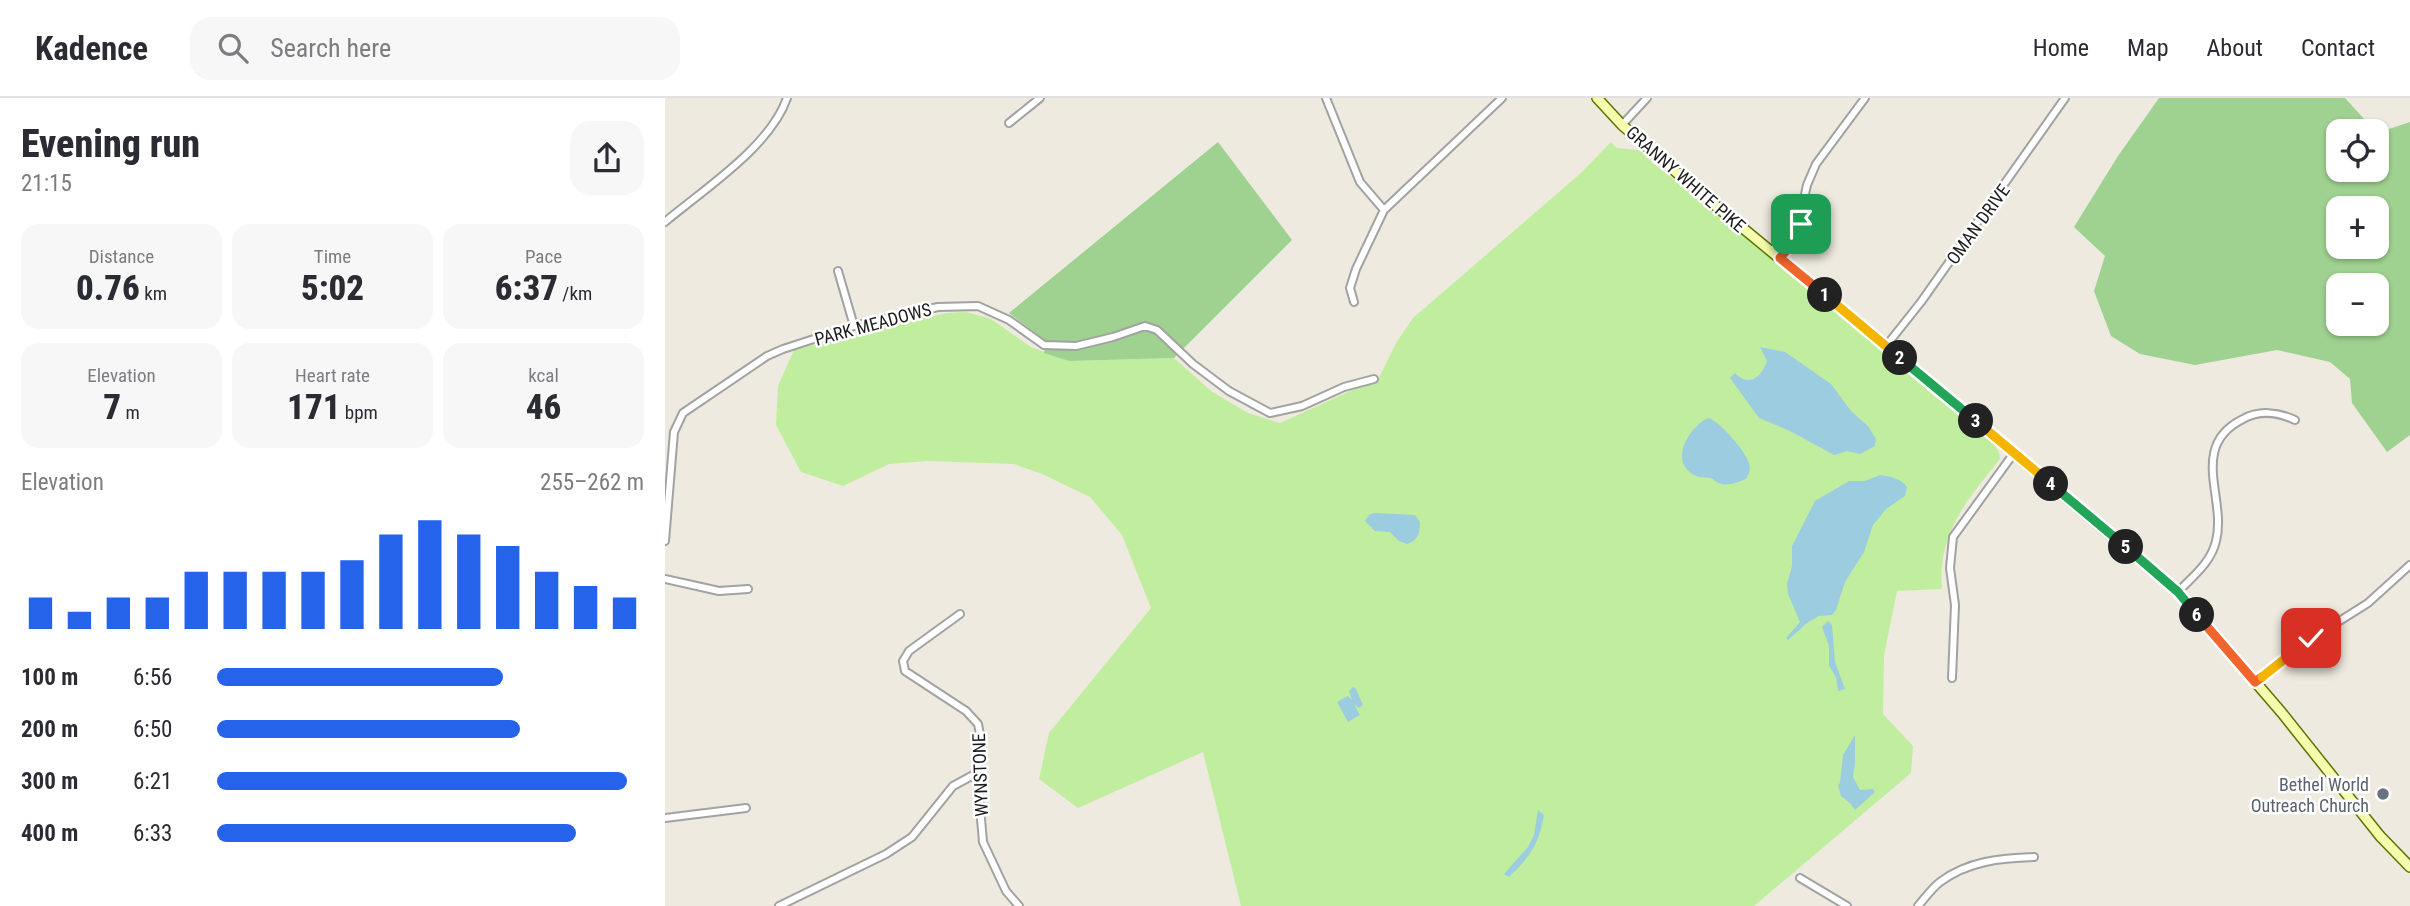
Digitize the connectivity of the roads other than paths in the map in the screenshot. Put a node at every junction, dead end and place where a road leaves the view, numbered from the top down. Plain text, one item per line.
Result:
1 (787, 98) edge
2 (1040, 98) edge
3 (1326, 98) edge
4 (1502, 98) edge
5 (1597, 98) edge
6 (1647, 98) edge
7 (1865, 98) edge
8 (2065, 98) edge
9 (1009, 123) dead end
10 (1622, 124) junction
11 (1384, 210) junction
12 (1801, 212) junction
13 (665, 222) edge
14 (1772, 251) junction
15 (1780, 258) junction
16 (838, 271) dead end
17 (1353, 302) dead end
18 (854, 326) junction
19 (1886, 346) junction
20 (1374, 379) dead end
21 (2295, 419) dead end
22 (2014, 453) junction
23 (665, 541) edge
24 (2410, 565) edge
25 (665, 579) edge
26 (748, 589) dead end
27 (2178, 592) junction
28 (960, 614) dead end
29 (1952, 678) dead end
30 (2255, 682) junction
31 (977, 773) junction
32 (746, 808) dead end
33 (665, 818) edge
34 (2034, 857) dead end
35 (2410, 867) edge
36 (1800, 878) dead end
37 (779, 906) edge
38 (1019, 906) edge
39 (1847, 906) edge
40 (1918, 906) edge

1 - 13 street
2 - 9 street
3 - 11 street
4 - 11 street
5 - 10 main road, GRANNY WHITE PIKE
6 - 10 street
7 - 12 street
8 - 19 street, OMAN DRIVE
10 - 14 main road, GRANNY WHITE PIKE
11 - 17 street
12 - 14 street
12 - 15 street
14 - 15 main road, GRANNY WHITE PIKE
15 - 19 main road, GRANNY WHITE PIKE
16 - 18 street
18 - 20 street, PARK MEADOWS
18 - 23 street, PARK MEADOWS
19 - 22 main road, GRANNY WHITE PIKE
21 - 27 street
22 - 27 main road, GRANNY WHITE PIKE
22 - 29 street
24 - 30 street
25 - 26 street
27 - 30 main road, GRANNY WHITE PIKE
28 - 31 street, WYNSTONE
30 - 35 main road, GRANNY WHITE PIKE
31 - 37 street
31 - 38 street, WYNSTONE
32 - 33 street
34 - 40 street
36 - 39 street

